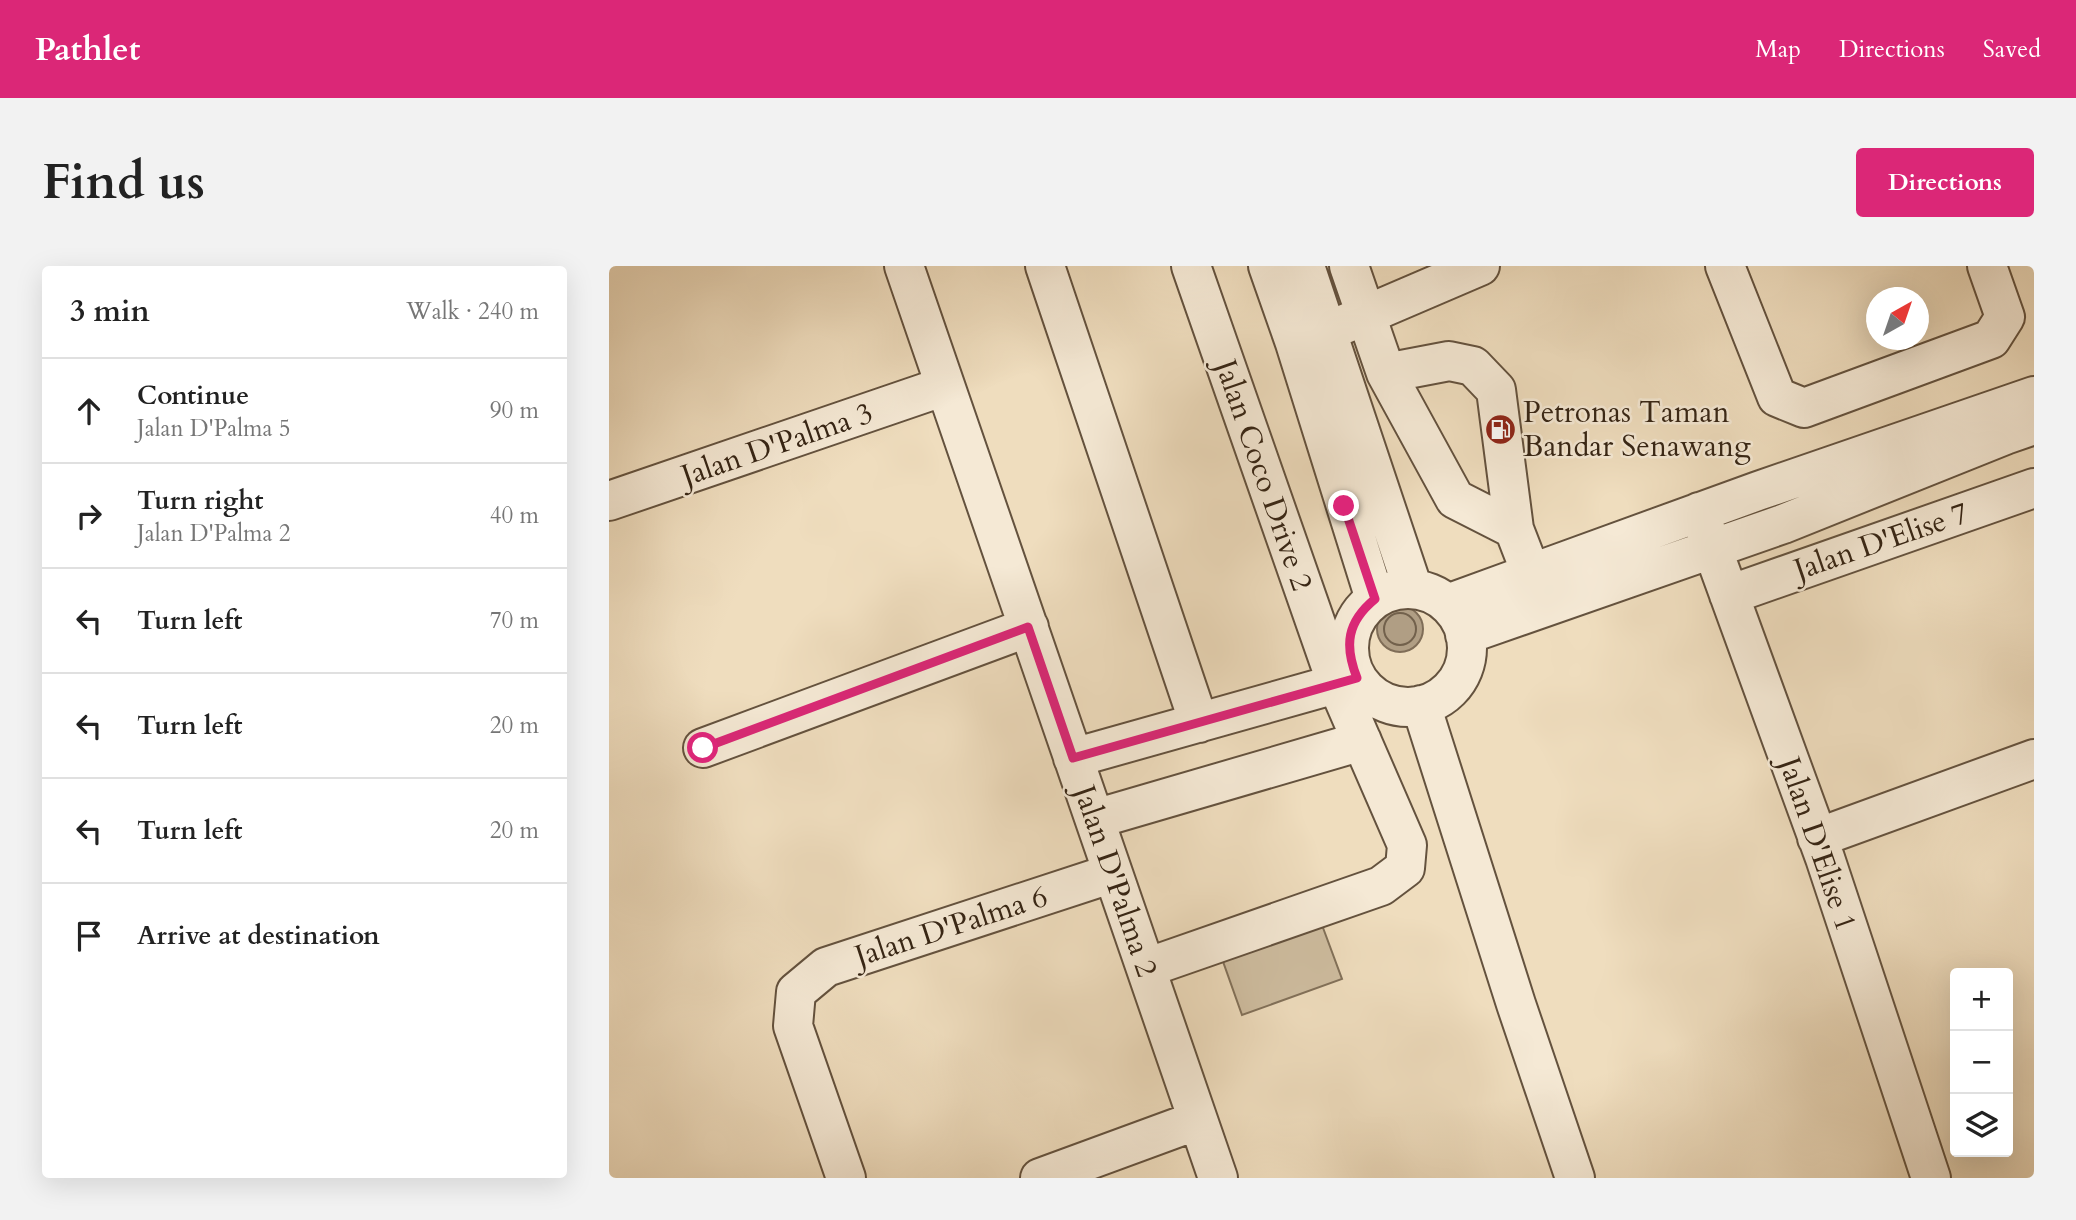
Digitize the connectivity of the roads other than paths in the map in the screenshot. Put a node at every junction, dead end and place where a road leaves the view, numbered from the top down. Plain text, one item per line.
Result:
1 (904, 266) edge
2 (1045, 266) edge
3 (1191, 266) edge
4 (1268, 266) edge
5 (1305, 266) edge
6 (1349, 266) edge
7 (1480, 266) edge
8 (1725, 266) edge
9 (1987, 266) edge
10 (1364, 316) junction
11 (1328, 330) junction
12 (1386, 373) junction
13 (946, 386) junction
14 (2034, 396) edge
15 (2034, 425) edge
16 (2034, 488) edge
17 (609, 501) edge
18 (1699, 512) junction
19 (1514, 529) junction
20 (1712, 548) junction
21 (1531, 573) junction
22 (1729, 595) junction
23 (1375, 599) junction
24 (1442, 609) junction
25 (1028, 627) junction
26 (1347, 681) junction
27 (1421, 705) junction
28 (1199, 723) junction
29 (1362, 741) junction
30 (703, 748) dead end
31 (1073, 758) junction
32 (2034, 759) edge
33 (1095, 819) junction
34 (1817, 838) junction
35 (1113, 873) junction
36 (1146, 968) junction
37 (1198, 1120) junction
38 (846, 1178) edge
39 (1040, 1178) edge
40 (1218, 1178) edge
41 (1575, 1178) edge
42 (1931, 1178) edge

1 - 13 street, Jalan D'Palma 2
2 - 28 street
3 - 26 street, Jalan Coco Drive 2
4 - 23 street
5 - 11 street
6 - 10 street
7 - 10 street
8 - 9 street
10 - 11 street
10 - 12 street
11 - 24 street
12 - 19 street
12 - 19 street
13 - 17 street, Jalan D'Palma 3
13 - 25 street, Jalan D'Palma 2
14 - 18 street
15 - 20 street
16 - 22 street, Jalan D'Elise 7
18 - 20 street, Jalan D'Elise 1
18 - 21 street
19 - 21 street
20 - 22 street, Jalan D'Elise 1
20 - 24 street
21 - 24 street
22 - 34 street, Jalan D'Elise 1
23 - 24 street
23 - 26 street
24 - 27 street
25 - 30 street
25 - 31 street, Jalan D'Palma 2
26 - 27 street
26 - 28 street
26 - 29 street
27 - 41 street
28 - 31 street
29 - 33 street
29 - 36 street
31 - 33 street, Jalan D'Palma 2
32 - 34 street
33 - 35 street, Jalan D'Palma 2
34 - 42 street, Jalan D'Elise 1
35 - 36 street, Jalan D'Palma 2
35 - 38 street, Jalan D'Palma 6
36 - 37 street, Jalan D'Palma 2
37 - 39 street
37 - 40 street, Jalan D'Palma 2

